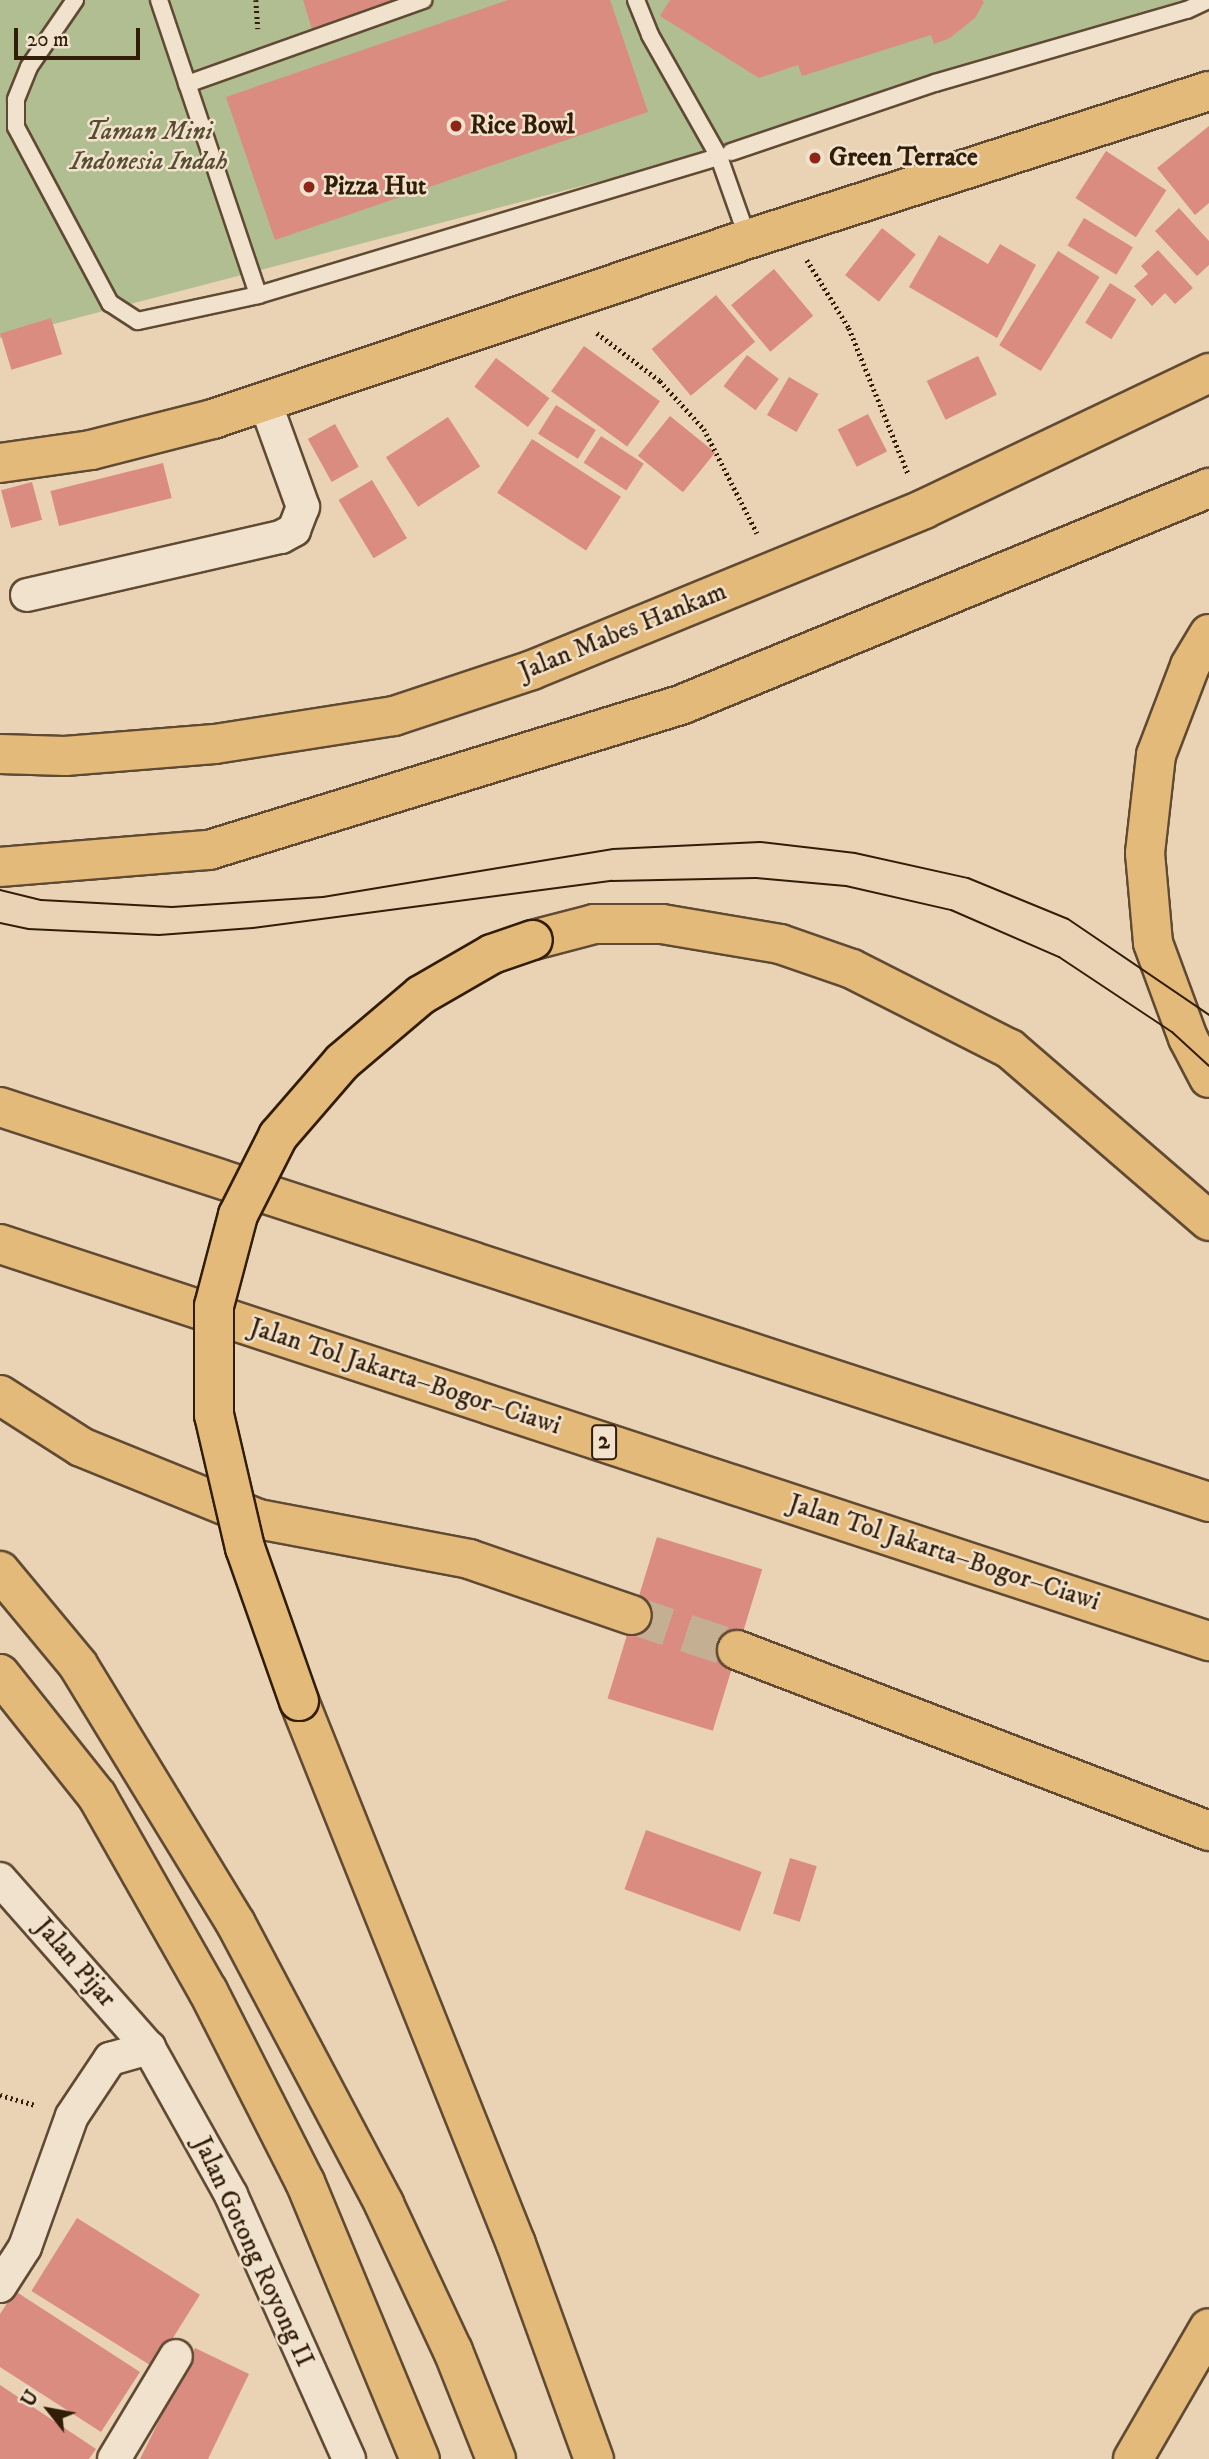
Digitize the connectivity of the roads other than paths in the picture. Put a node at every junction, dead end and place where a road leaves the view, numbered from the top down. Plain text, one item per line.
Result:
1 (75, 0) edge
2 (159, 0) edge
3 (423, 0) edge
4 (636, 0) edge
5 (1208, 0) edge
6 (187, 84) junction
7 (1209, 91) edge
8 (725, 154) junction
9 (748, 239) junction
10 (258, 295) junction
11 (1209, 373) edge
12 (265, 402) junction
13 (0, 463) edge
14 (1209, 488) edge
15 (27, 595) dead end
16 (1209, 634) edge
17 (0, 754) edge
18 (0, 867) edge
19 (1209, 1078) edge
20 (0, 1107) edge
21 (1209, 1221) edge
22 (0, 1244) edge
23 (0, 1395) edge
24 (1209, 1502) edge
25 (0, 1571) edge
26 (632, 1615) tunnel mouth
27 (1209, 1641) edge
28 (737, 1650) tunnel mouth
29 (0, 1674) edge
30 (1209, 1831) edge
31 (0, 1879) edge
32 (149, 2048) junction
33 (0, 2286) edge
34 (1209, 2328) edge
35 (176, 2356) dead end
36 (114, 2459) edge
37 (349, 2459) edge
38 (419, 2459) edge
39 (496, 2459) edge
40 (594, 2459) edge
41 (1133, 2459) edge

1 - 10 lane
2 - 6 lane
3 - 6 lane
4 - 8 lane
5 - 8 lane
6 - 10 lane
7 - 9 main road
8 - 9 lane
8 - 10 lane
9 - 12 main road
11 - 17 main road, Jalan Mabes Hankam
12 - 13 main road
12 - 15 street
14 - 18 main road
16 - 19 main road
20 - 24 main road
21 - 40 main road, bridge
22 - 27 main road, Jalan Tol Jakarta–Bogor–Ciawi / 2
23 - 26 main road
25 - 39 main road
28 - 30 main road
29 - 38 main road
31 - 32 street, Jalan Pijar
32 - 33 street
32 - 37 street, Jalan Gotong Royong II
34 - 41 main road
35 - 36 street

